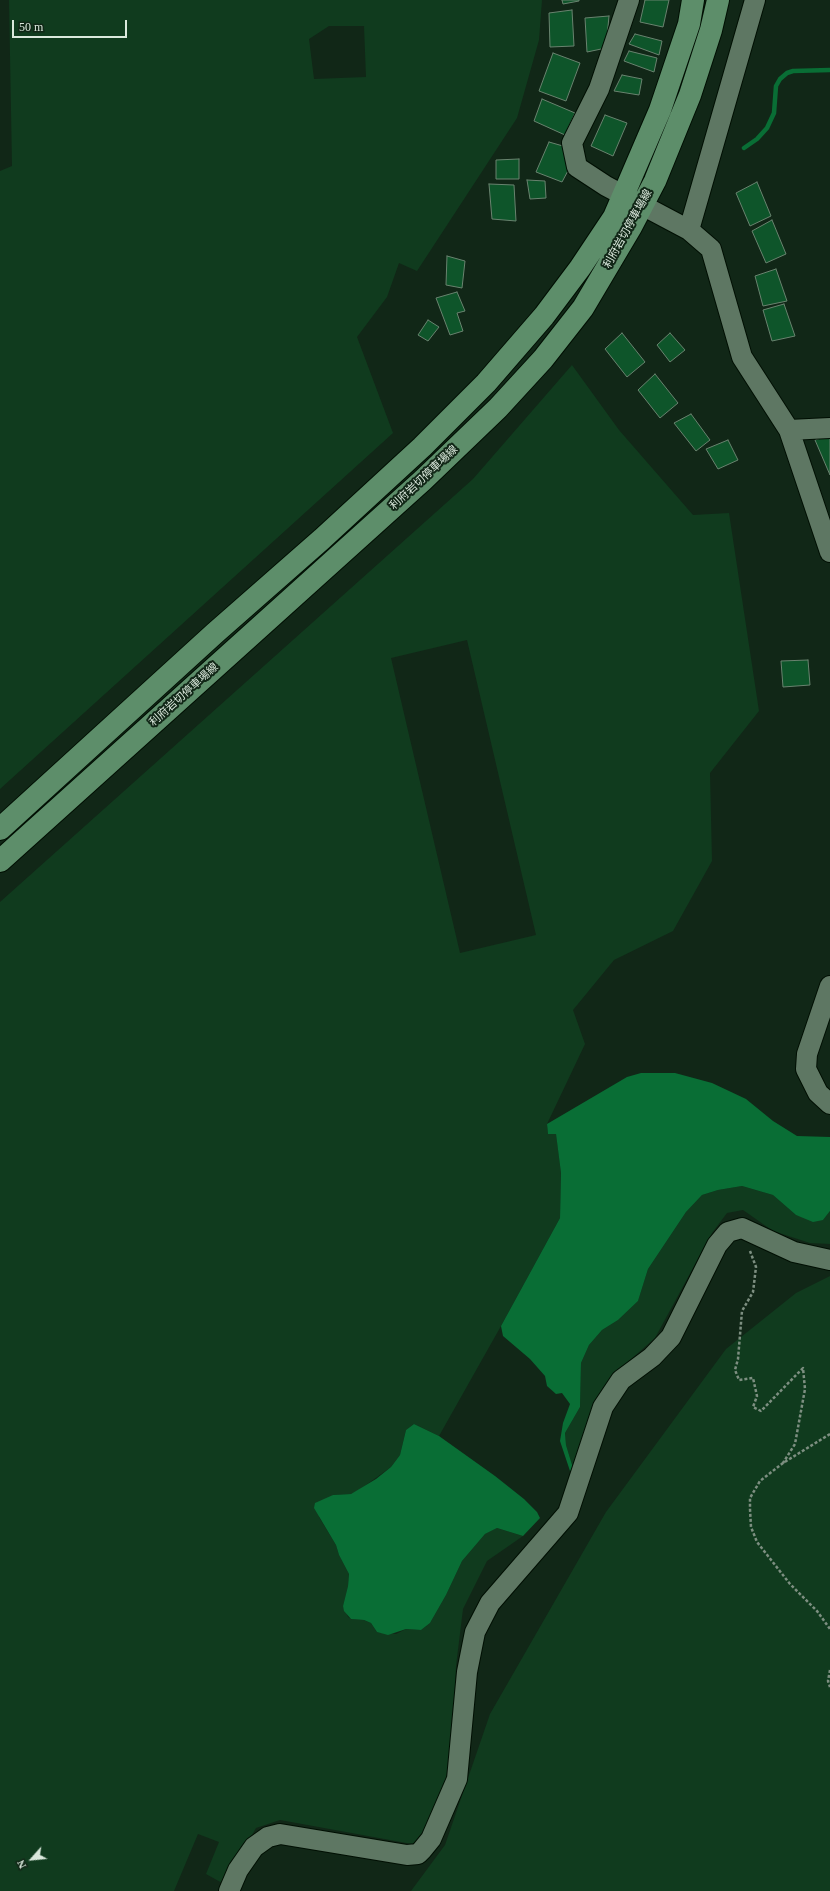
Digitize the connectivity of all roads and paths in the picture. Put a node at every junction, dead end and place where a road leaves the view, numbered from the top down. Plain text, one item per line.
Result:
1 (629, 0) edge
2 (693, 0) edge
3 (718, 0) edge
4 (755, 0) edge
5 (624, 195) junction
6 (643, 205) junction
7 (689, 230) junction
8 (830, 428) edge
9 (789, 430) junction
10 (830, 552) edge
11 (0, 829) edge
12 (0, 860) edge
13 (830, 986) edge
14 (830, 1104) edge
15 (742, 1228) junction
16 (830, 1260) edge
17 (830, 1434) edge
18 (783, 1463) junction
19 (830, 1629) edge
20 (830, 1670) edge
21 (830, 1687) edge
22 (229, 1891) edge

1 - 5 street
2 - 5 main road, 利府岩切停車場線
3 - 6 main road, 利府岩切停車場線
4 - 7 street
5 - 6 street
5 - 11 main road, 利府岩切停車場線
6 - 7 street
6 - 12 main road, 利府岩切停車場線
7 - 9 street
8 - 9 street
9 - 10 street
13 - 14 street
15 - 16 street
15 - 18 path
15 - 22 street
17 - 18 path
18 - 19 path
20 - 21 path

